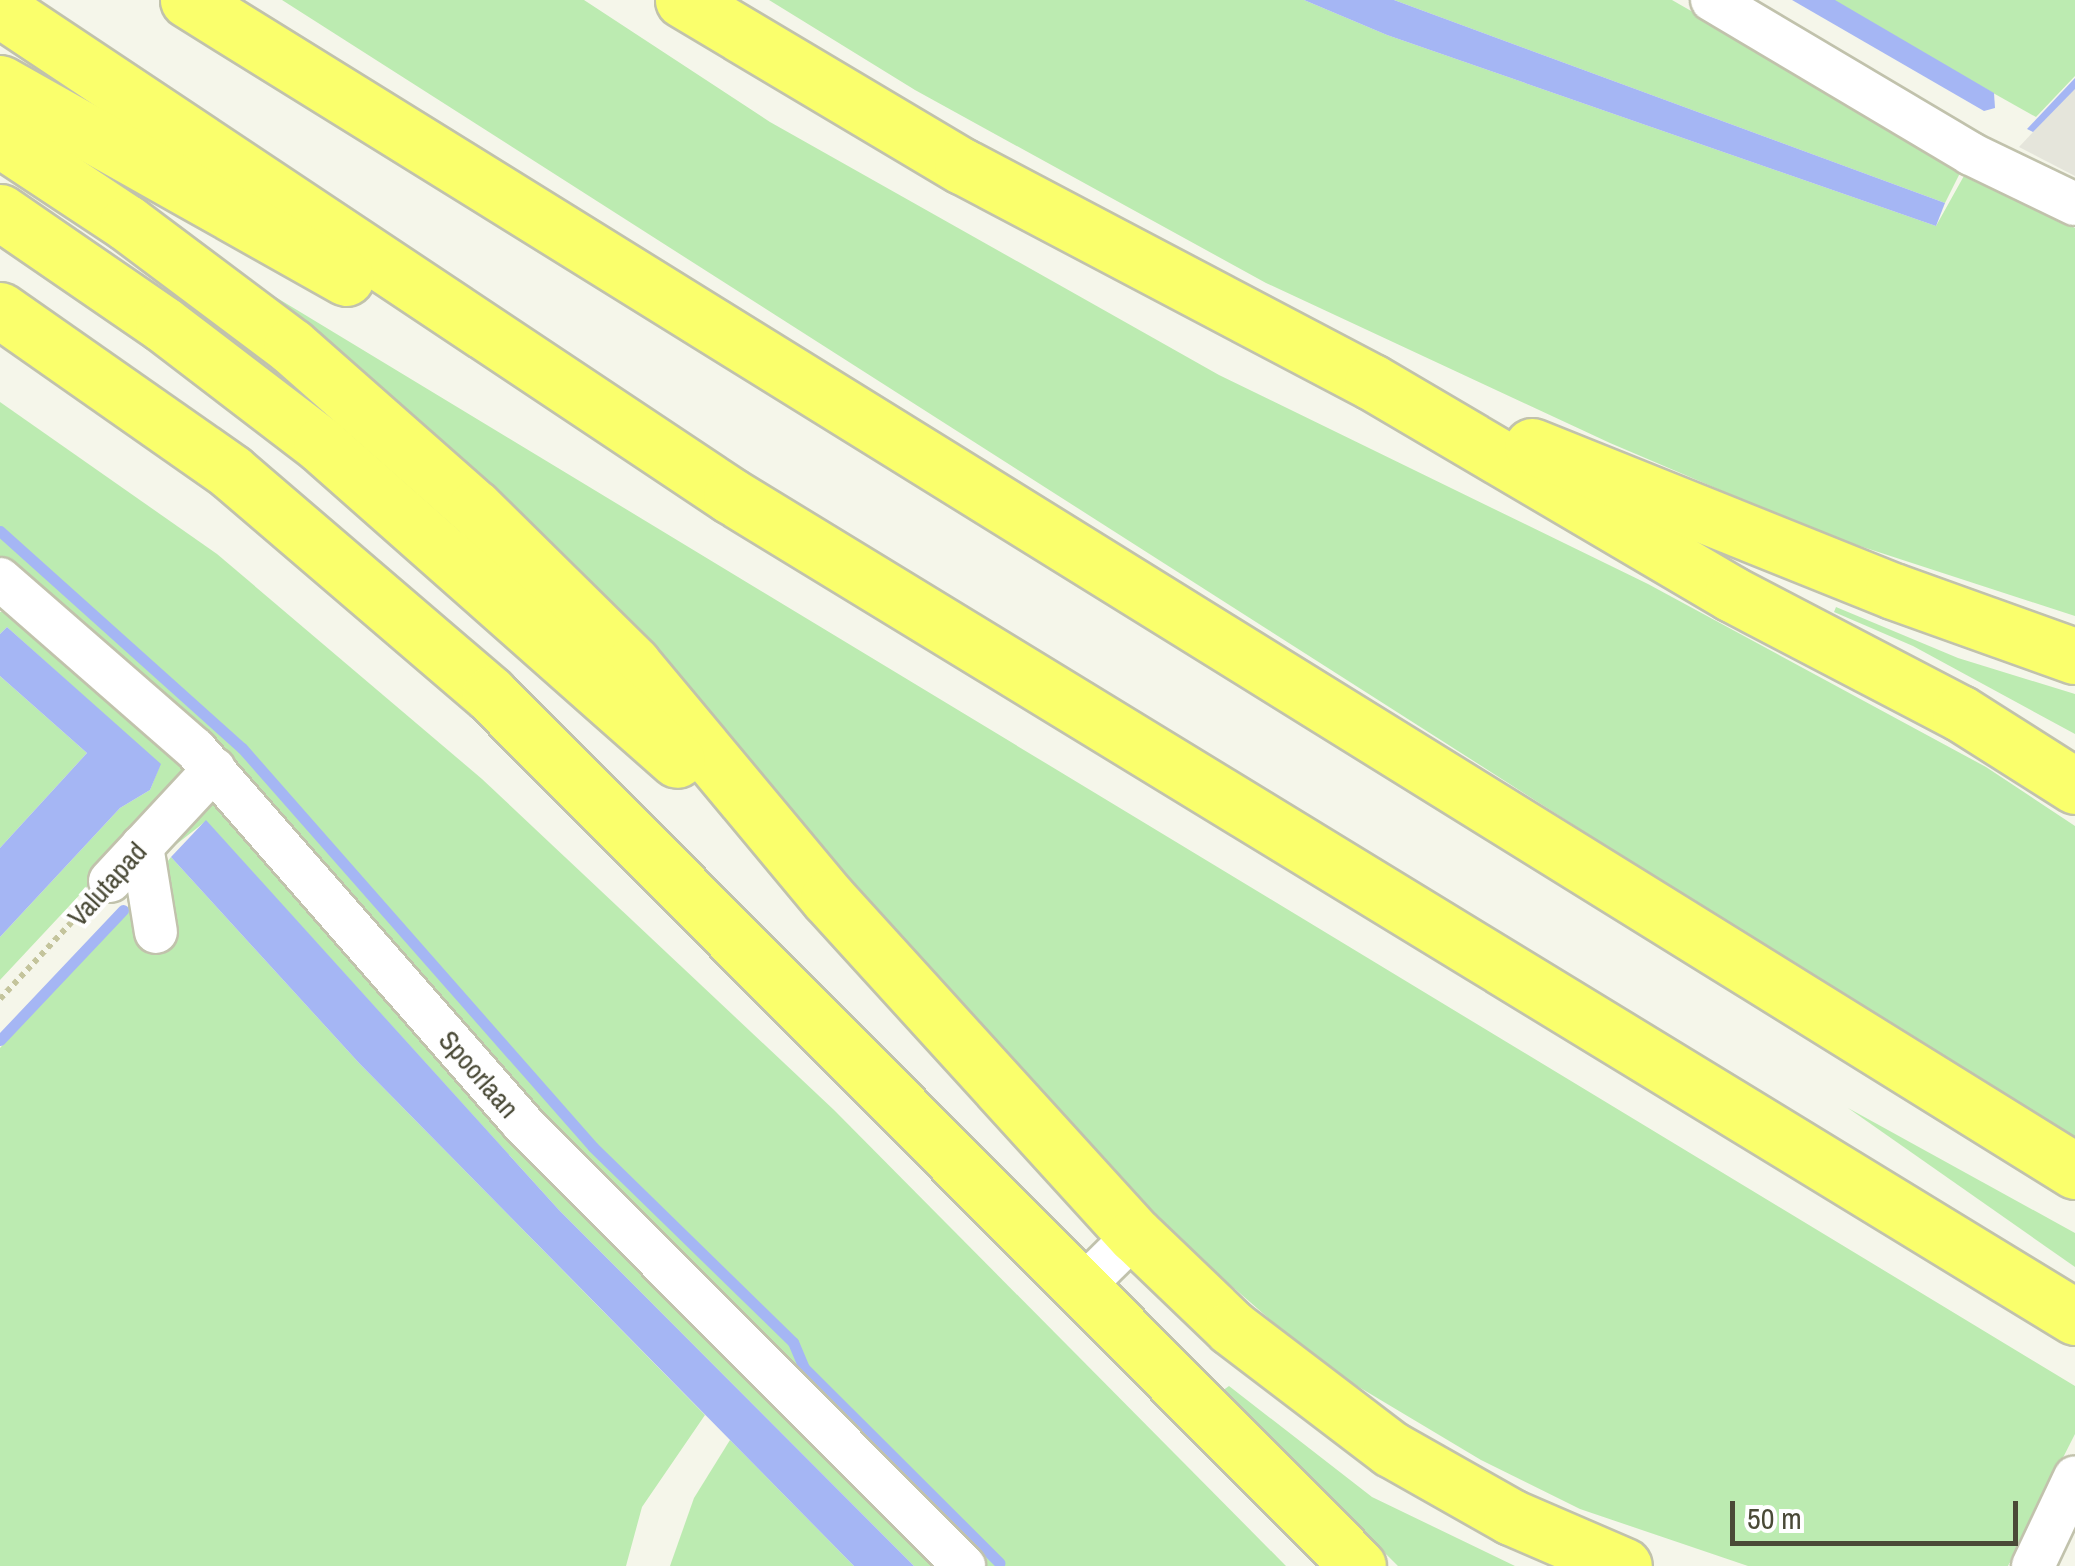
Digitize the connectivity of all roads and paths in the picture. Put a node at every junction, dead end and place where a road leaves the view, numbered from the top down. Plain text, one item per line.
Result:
1 (188, 0) edge
2 (683, 0) edge
3 (1712, 0) edge
4 (0, 9) edge
5 (0, 82) edge
6 (0, 139) edge
7 (2075, 204) edge
8 (0, 212) edge
9 (0, 310) edge
10 (1372, 382) junction
11 (731, 496) junction
12 (0, 579) edge
13 (2075, 656) edge
14 (214, 769) junction
15 (2071, 783) edge
16 (142, 846) junction
17 (110, 881) joint
18 (828, 898) junction
19 (156, 932) dead end
20 (0, 1000) edge
21 (2075, 1171) edge
22 (1135, 1236) junction
23 (1080, 1289) junction
24 (2065, 1310) edge
25 (2075, 1477) edge
26 (964, 1566) edge
27 (1358, 1566) edge
28 (1624, 1566) edge
29 (2033, 1566) edge

1 - 21 highway
2 - 10 highway
3 - 7 street
4 - 11 highway
5 - 11 highway
6 - 18 highway
8 - 18 highway
9 - 23 highway
10 - 13 highway
10 - 15 highway
11 - 24 highway
12 - 14 street, Spoorlaan
14 - 16 street, Valutapad
14 - 26 street, Spoorlaan
16 - 17 street, Valutapad
16 - 19 street
17 - 20 path, Valutapad
18 - 22 highway
22 - 23 street
22 - 28 highway
23 - 27 highway
25 - 29 street

